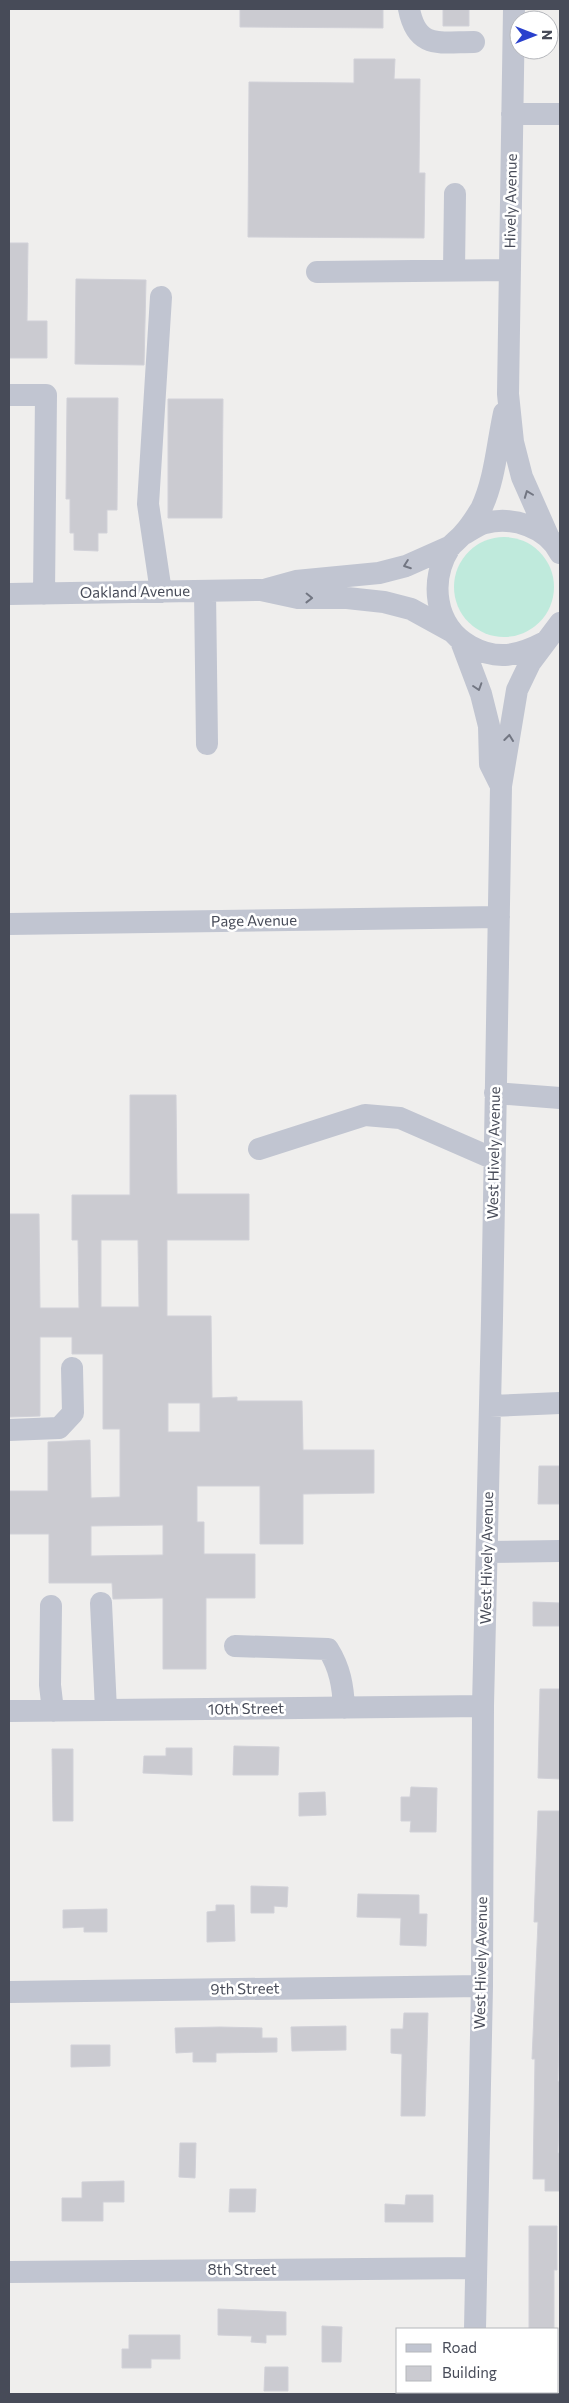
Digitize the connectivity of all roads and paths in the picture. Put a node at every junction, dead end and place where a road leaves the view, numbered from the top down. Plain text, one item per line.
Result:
1 (409, 9) edge
2 (514, 9) edge
3 (474, 42) dead end
4 (512, 114) junction
5 (560, 114) edge
6 (455, 194) dead end
7 (454, 270) junction
8 (510, 270) junction
9 (317, 272) dead end
10 (161, 297) dead end
11 (508, 394) junction
12 (9, 395) edge
13 (458, 540) junction
14 (557, 547) edge
15 (261, 590) junction
16 (205, 591) junction
17 (161, 592) junction
18 (9, 594) edge
19 (44, 594) junction
20 (555, 632) edge
21 (456, 636) junction
22 (207, 744) dead end
23 (501, 786) junction
24 (499, 917) junction
25 (9, 924) edge
26 (495, 1093) junction
27 (560, 1098) edge
28 (259, 1149) dead end
29 (494, 1159) junction
30 (72, 1368) dead end
31 (560, 1403) edge
32 (490, 1406) junction
33 (9, 1430) edge
34 (560, 1551) edge
35 (487, 1552) junction
36 (101, 1603) dead end
37 (51, 1606) dead end
38 (235, 1646) dead end
39 (483, 1706) junction
40 (344, 1708) junction
41 (106, 1710) junction
42 (9, 1711) edge
43 (52, 1711) junction
44 (482, 1986) junction
45 (9, 1992) edge
46 (476, 2268) junction
47 (9, 2272) edge
48 (475, 2328) edge

1 - 3 street
2 - 4 street, Hively Avenue
4 - 5 street
4 - 8 street, Hively Avenue
6 - 7 street
7 - 8 street
7 - 9 street
8 - 11 street, Hively Avenue
10 - 17 street
11 - 13 street, Hively Avenue
14 -> 11 street, Hively Avenue
12 - 19 street
13 - 14 street, Hively Avenue
13 -> 15 street, Oakland Avenue
13 - 21 street, Hively Avenue
15 - 16 street, Oakland Avenue
15 -> 21 street, Oakland Avenue
16 - 17 street, Oakland Avenue
16 - 22 street
17 - 19 street, Oakland Avenue
18 - 19 street, Oakland Avenue
20 - 21 street
23 -> 20 street
21 -> 23 street, Hively Avenue
23 - 24 street, West Hively Avenue
24 - 25 street, Page Avenue
24 - 26 street, West Hively Avenue
26 - 27 street
26 - 29 street, West Hively Avenue
28 - 29 street
29 - 32 street, West Hively Avenue
30 - 33 street
31 - 32 street
32 - 35 street, West Hively Avenue
34 - 35 street
35 - 39 street, West Hively Avenue
36 - 41 street
37 - 43 street
38 - 40 street
39 - 40 street, 10th Street
39 - 44 street, West Hively Avenue
40 - 41 street, 10th Street
41 - 43 street, 10th Street
42 - 43 street, 10th Street
44 - 45 street, 9th Street
44 - 46 street, West Hively Avenue
46 - 47 street, 8th Street
46 - 48 street, West Hively Avenue

